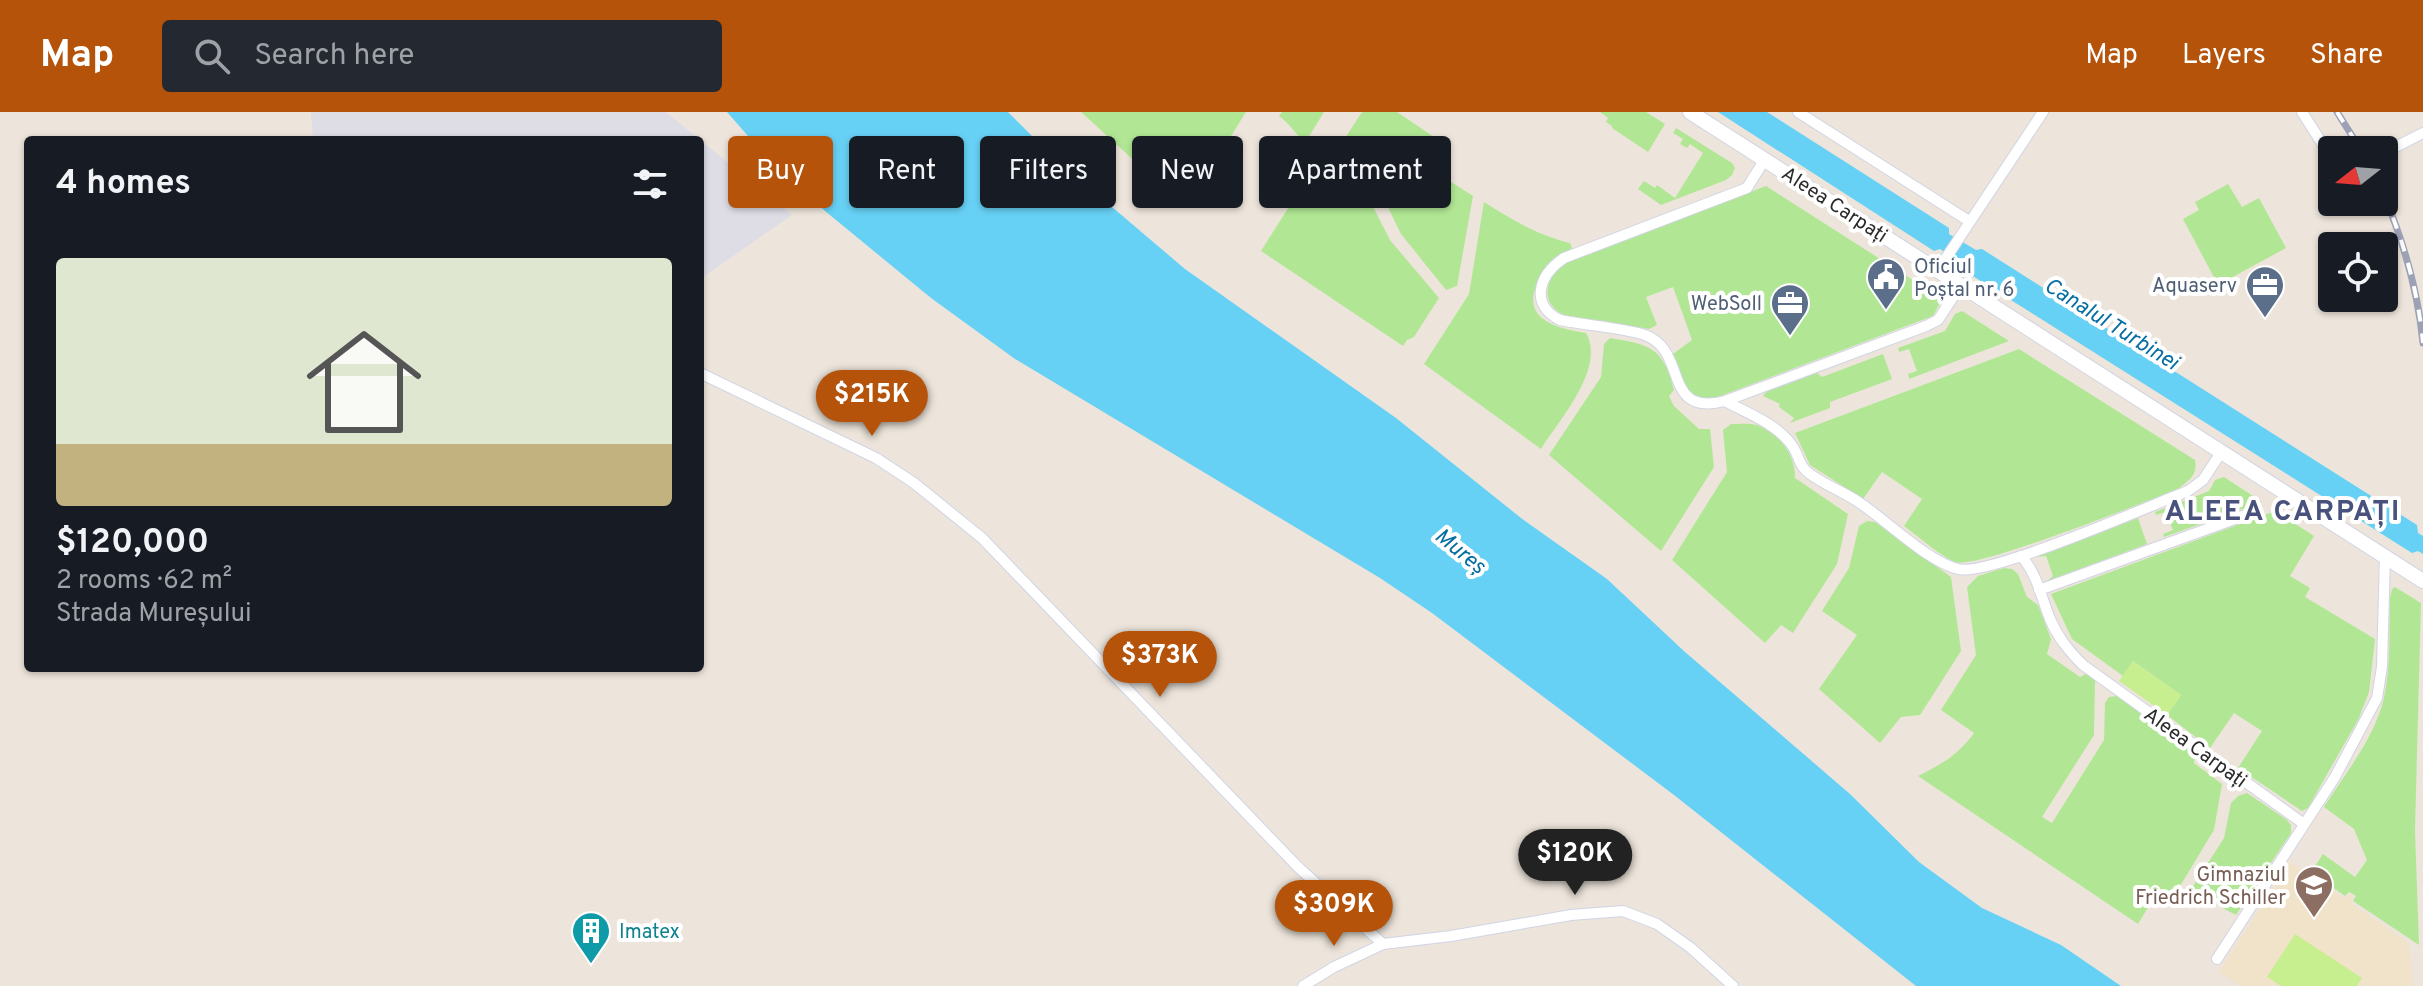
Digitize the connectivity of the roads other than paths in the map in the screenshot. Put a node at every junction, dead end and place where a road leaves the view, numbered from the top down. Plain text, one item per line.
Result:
1 (1690, 112) edge
2 (1798, 112) edge
3 (2043, 112) edge
4 (2302, 112) edge
5 (2423, 133) edge
6 (2318, 137) edge
7 (2398, 146) edge
8 (1765, 159) junction
9 (1969, 221) junction
10 (1940, 266) junction
11 (1961, 285) junction
12 (704, 375) edge
13 (1725, 401) junction
14 (2222, 451) junction
15 (2243, 516) dead end
16 (2385, 555) junction
17 (2021, 556) junction
18 (2423, 581) edge
19 (2039, 590) junction
20 (2304, 824) junction
21 (1383, 944) junction
22 (2217, 959) dead end
23 (1303, 986) edge
24 (1733, 986) edge

1 - 8 street, Aleea Carpați
2 - 9 street
3 - 9 street
4 - 6 street
5 - 7 street
8 - 10 street, Aleea Carpați
8 - 13 street
9 - 10 street
10 - 11 street, Aleea Carpați
11 - 13 street
11 - 14 street, Aleea Carpați
12 - 21 street
13 - 17 street
14 - 16 street, Aleea Carpați
14 - 17 street
15 - 19 street
16 - 18 street, Aleea Carpați
16 - 20 street
17 - 19 street, Aleea Carpați
19 - 20 street, Aleea Carpați
20 - 22 street
21 - 23 street
21 - 24 street

